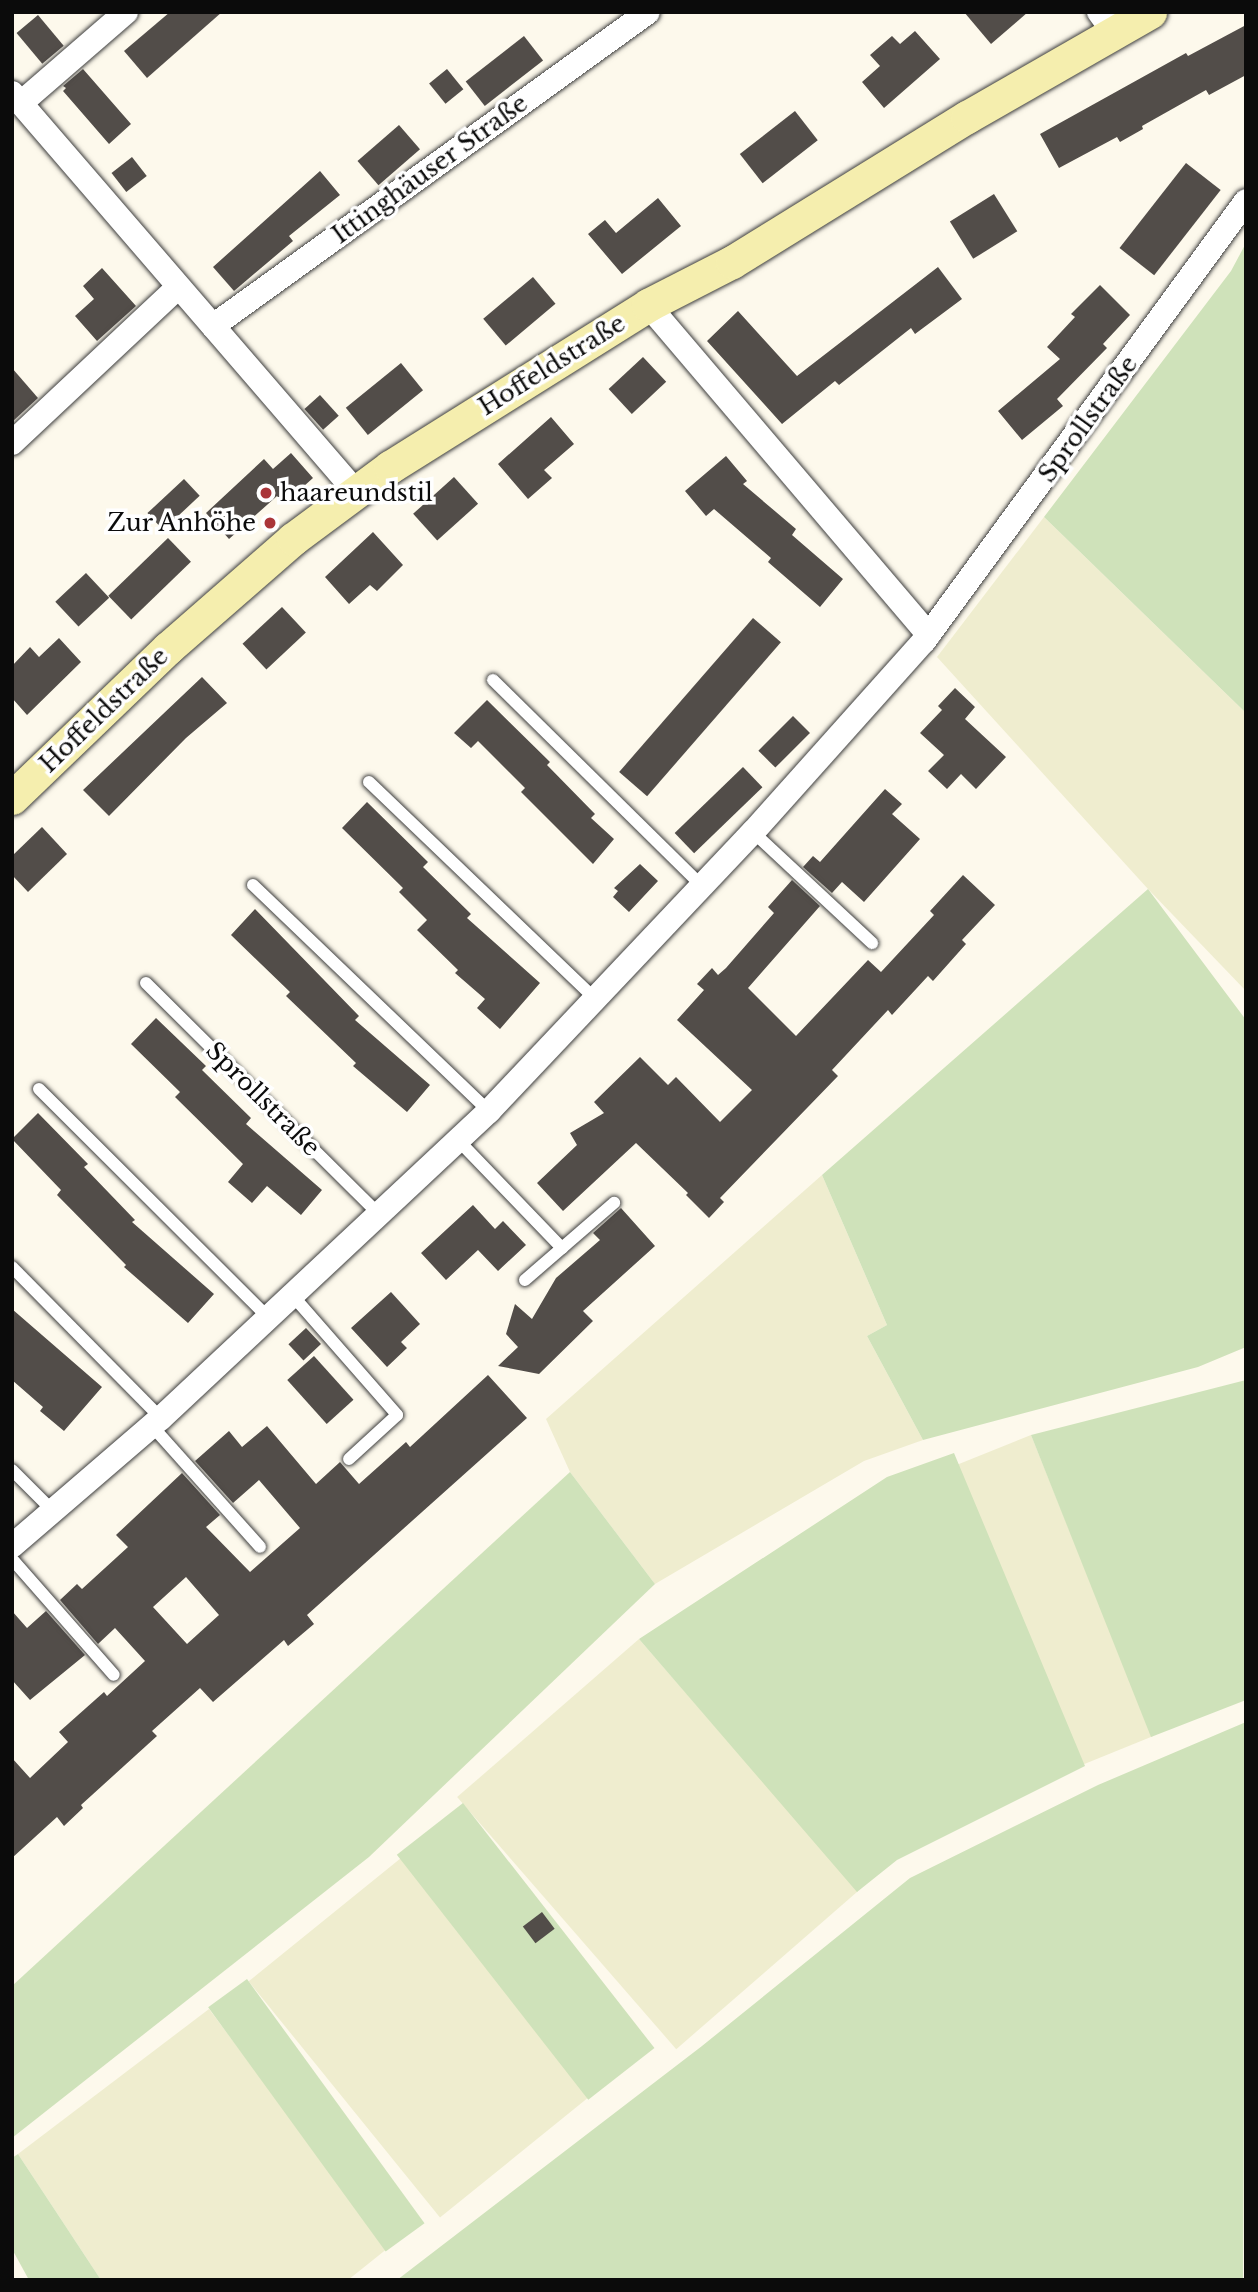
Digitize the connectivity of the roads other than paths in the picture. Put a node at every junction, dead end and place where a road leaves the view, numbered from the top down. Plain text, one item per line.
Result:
1 (125, 12) edge
2 (648, 12) edge
3 (1150, 12) edge
4 (1106, 22) edge
5 (17, 98) edge
6 (1246, 201) edge
7 (178, 286) junction
8 (648, 305) junction
9 (213, 326) junction
10 (12, 443) edge
11 (356, 492) junction
12 (929, 635) junction
13 (493, 680) dead end
14 (369, 782) dead end
15 (12, 798) edge
16 (753, 832) junction
17 (253, 885) dead end
18 (703, 887) junction
19 (872, 943) dead end
20 (146, 983) dead end
21 (596, 1000) junction
22 (39, 1089) dead end
23 (489, 1111) junction
24 (458, 1140) junction
25 (614, 1203) dead end
26 (380, 1215) junction
27 (562, 1248) junction
28 (12, 1267) edge
29 (525, 1280) dead end
30 (293, 1296) junction
31 (269, 1318) junction
32 (156, 1422) junction
33 (349, 1459) dead end
34 (12, 1470) edge
35 (53, 1511) junction
36 (12, 1546) edge
37 (260, 1547) dead end
38 (12, 1559) edge
39 (114, 1675) dead end

1 - 5 street
2 - 9 street, Ittinghäuser Straße
3 - 4 street, Hoffeldstraße
4 - 8 street, Hoffeldstraße
5 - 7 street
6 - 12 street, Sprollstraße
7 - 9 street
7 - 10 street
8 - 11 street, Hoffeldstraße
8 - 12 street
9 - 11 street
11 - 15 street, Hoffeldstraße
12 - 16 street, Sprollstraße
13 - 18 lane
14 - 21 lane
16 - 18 street, Sprollstraße
16 - 19 lane
17 - 23 lane
18 - 21 street, Sprollstraße
20 - 26 lane, Sprollstraße
21 - 23 street, Sprollstraße
22 - 31 lane
23 - 24 street, Sprollstraße
24 - 26 street, Sprollstraße
24 - 27 lane
25 - 27 lane
26 - 30 street, Sprollstraße
27 - 29 lane
28 - 32 lane
30 - 31 street, Sprollstraße
30 - 33 lane
31 - 32 street, Sprollstraße
32 - 35 street, Sprollstraße
32 - 37 lane
34 - 35 lane
35 - 36 street, Sprollstraße
38 - 39 lane

